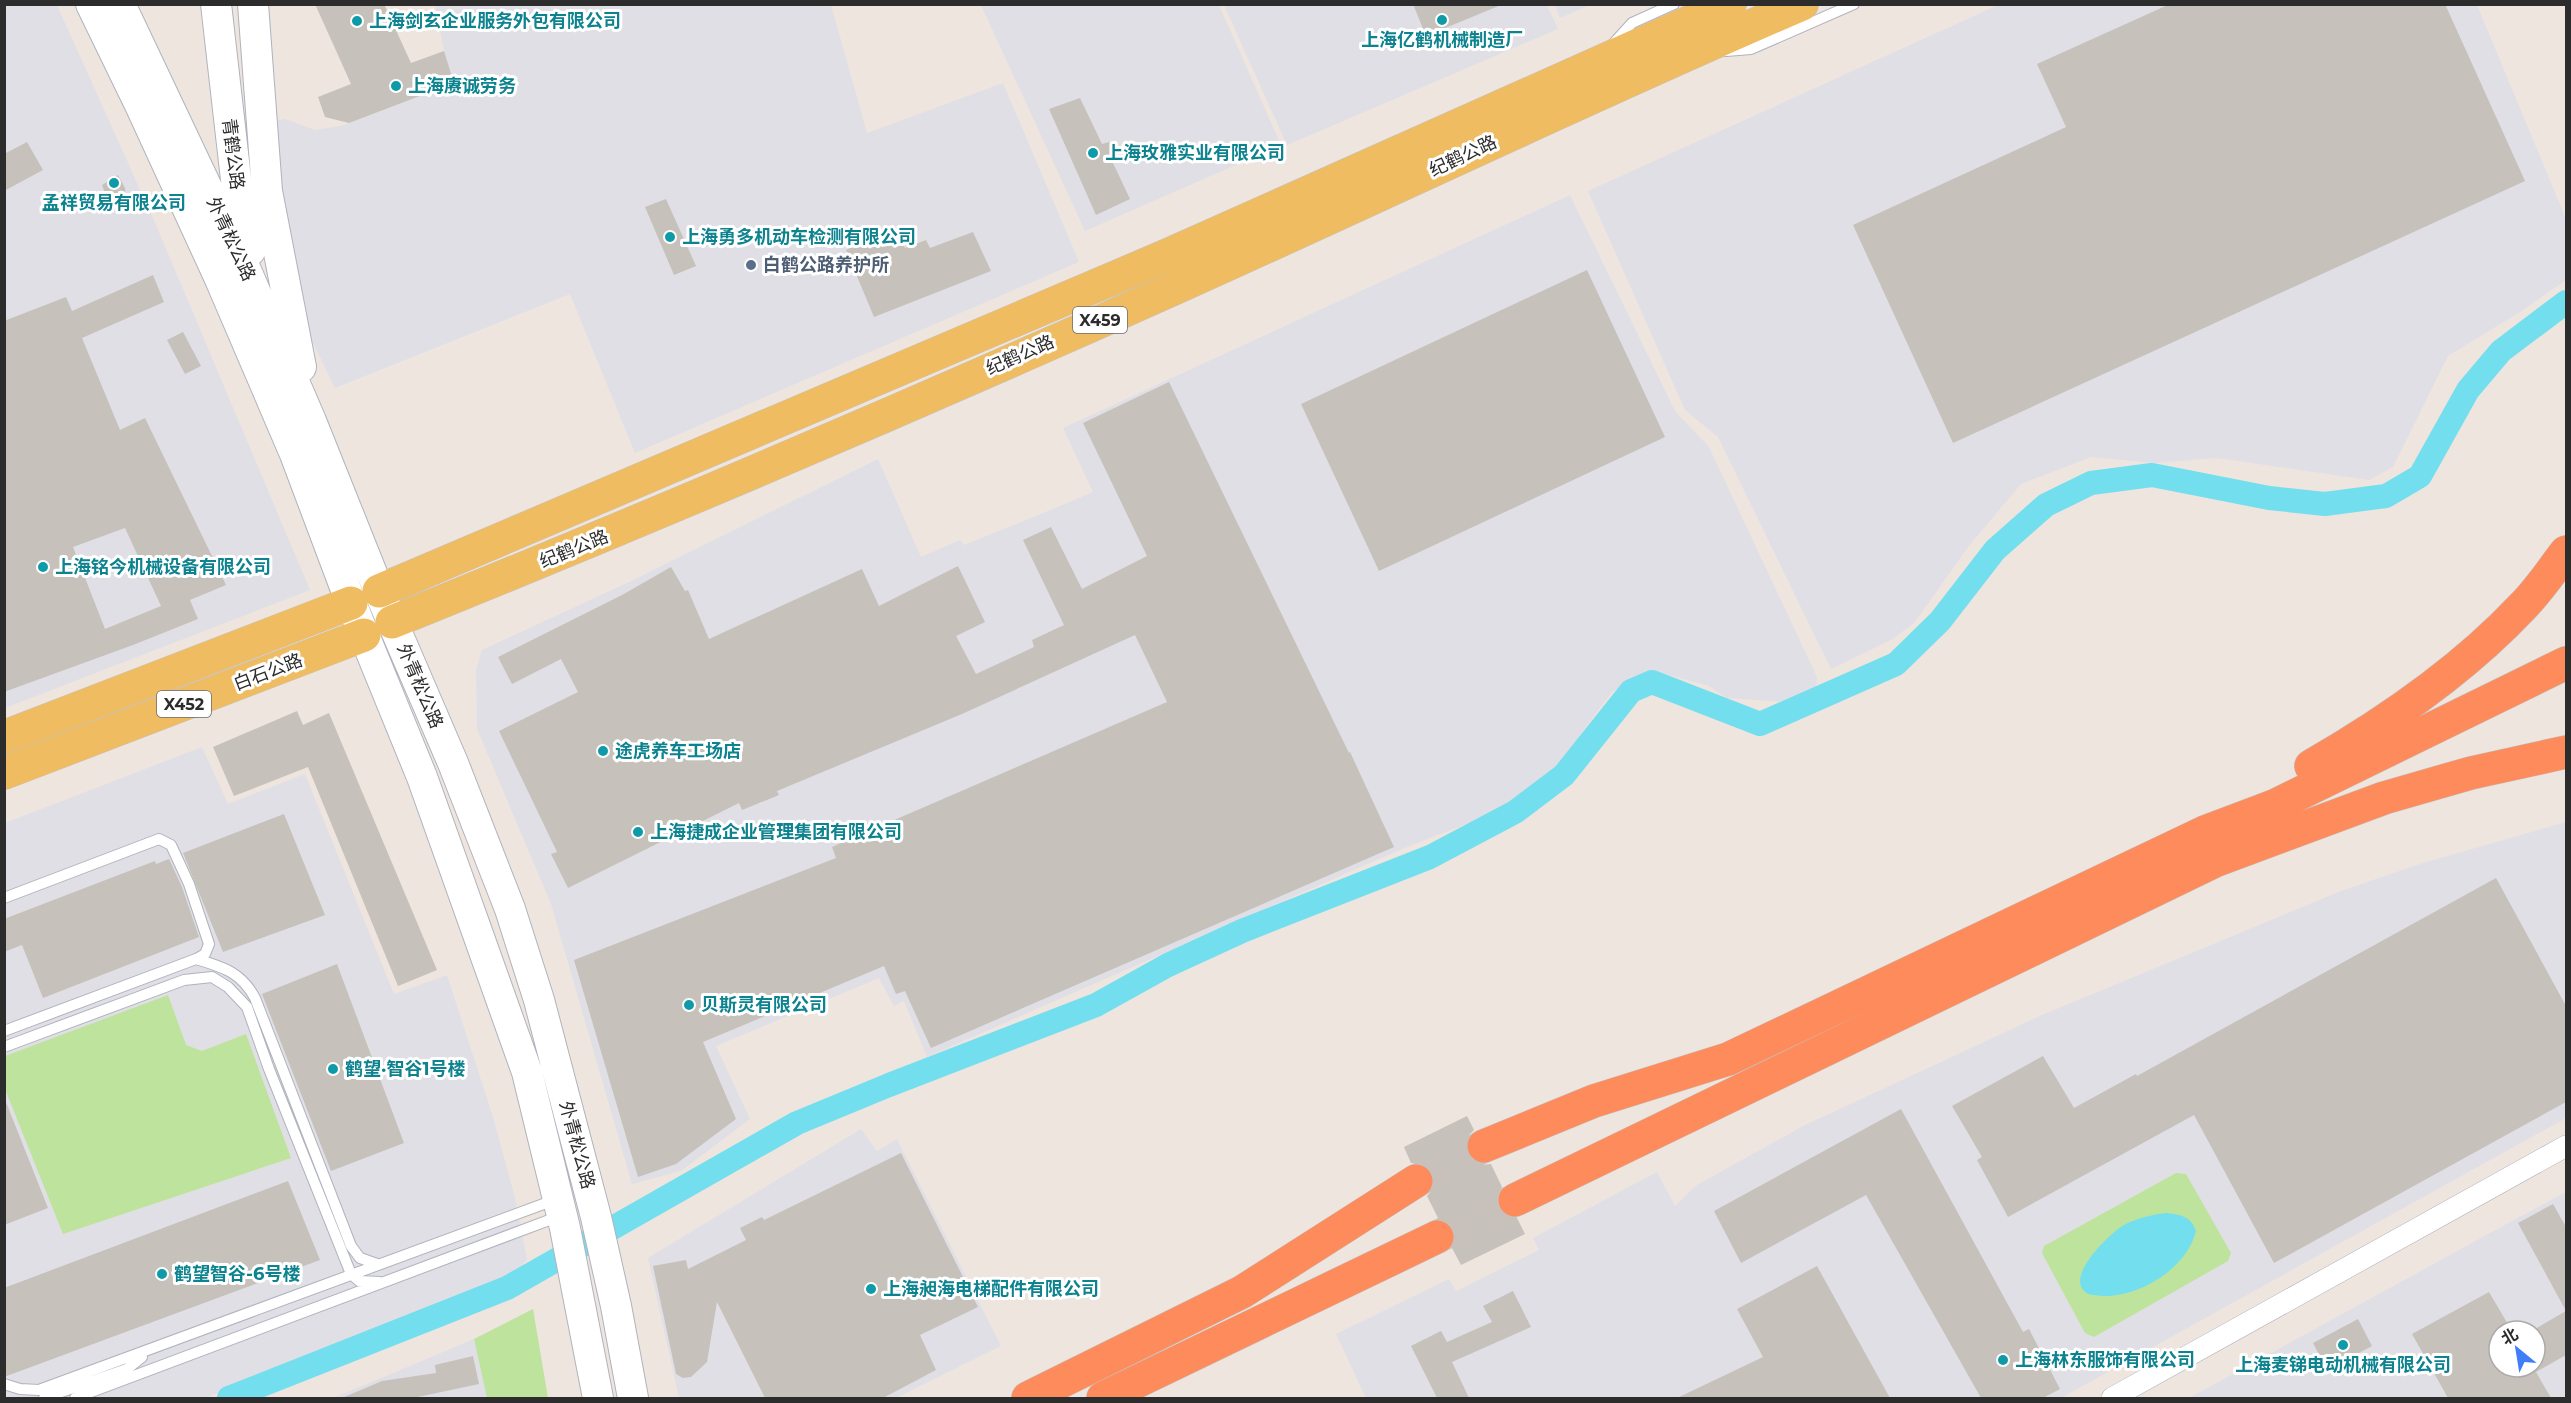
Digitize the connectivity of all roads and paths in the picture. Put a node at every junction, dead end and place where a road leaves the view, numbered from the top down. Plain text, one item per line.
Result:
1 (91, 4) edge
2 (120, 4) edge
3 (216, 4) edge
4 (253, 4) edge
5 (1674, 4) edge
6 (1730, 4) edge
7 (1802, 4) edge
8 (1854, 4) edge
9 (1687, 54) junction
10 (1597, 63) junction
11 (261, 307) junction
12 (311, 420) junction
13 (290, 443) junction
14 (2566, 552) edge
15 (365, 597) junction
16 (378, 629) junction
17 (2566, 663) edge
18 (2566, 683) edge
19 (4, 737) edge
20 (2566, 752) edge
21 (4, 773) edge
22 (2211, 846) junction
23 (4, 898) edge
24 (196, 958) junction
25 (4, 1031) edge
26 (4, 1045) edge
27 (1484, 1146) tunnel mouth
28 (2566, 1146) edge
29 (1416, 1181) tunnel mouth
30 (1515, 1200) tunnel mouth
31 (561, 1214) junction
32 (1437, 1237) tunnel mouth
33 (378, 1264) junction
34 (351, 1274) junction
35 (380, 1282) junction
36 (150, 1351) junction
37 (4, 1384) edge
38 (44, 1398) edge
39 (75, 1398) edge
40 (598, 1398) edge
41 (633, 1398) edge
42 (1028, 1398) edge
43 (1103, 1398) edge
44 (2112, 1398) edge

1 - 13 main road, 外青松公路
2 - 11 main road, 外青松公路
3 - 11 main road, 青鹤公路
4 - 12 main road, 青鹤公路
5 - 10 lane
6 - 10 main road, 纪鹤公路 / X459
7 - 9 main road, 纪鹤公路 / X459
8 - 9 lane
9 - 16 main road, 纪鹤公路 / X459
10 - 15 main road, 纪鹤公路 / X459
11 - 12 main road, 外青松公路
11 - 13 main road, 青鹤公路
12 - 15 main road, 外青松公路
13 - 15 main road, 外青松公路
14 - 22 highway
15 - 16 main road, 外青松公路
15 - 19 main road, 白石公路 / X452
16 - 21 main road, 白石公路 / X452
16 - 31 main road, 外青松公路
16 - 41 main road, 外青松公路
17 - 22 highway
18 - 22 highway
20 - 22 highway
22 - 27 highway
22 - 30 highway
23 - 24 lane
24 - 25 lane
24 - 33 lane
26 - 34 lane
28 - 44 street
29 - 42 highway
31 - 33 lane
31 - 35 lane
31 - 40 main road, 外青松公路
32 - 43 highway
33 - 34 lane
34 - 35 lane
34 - 36 lane
35 - 39 lane
36 - 37 lane
36 - 38 lane

